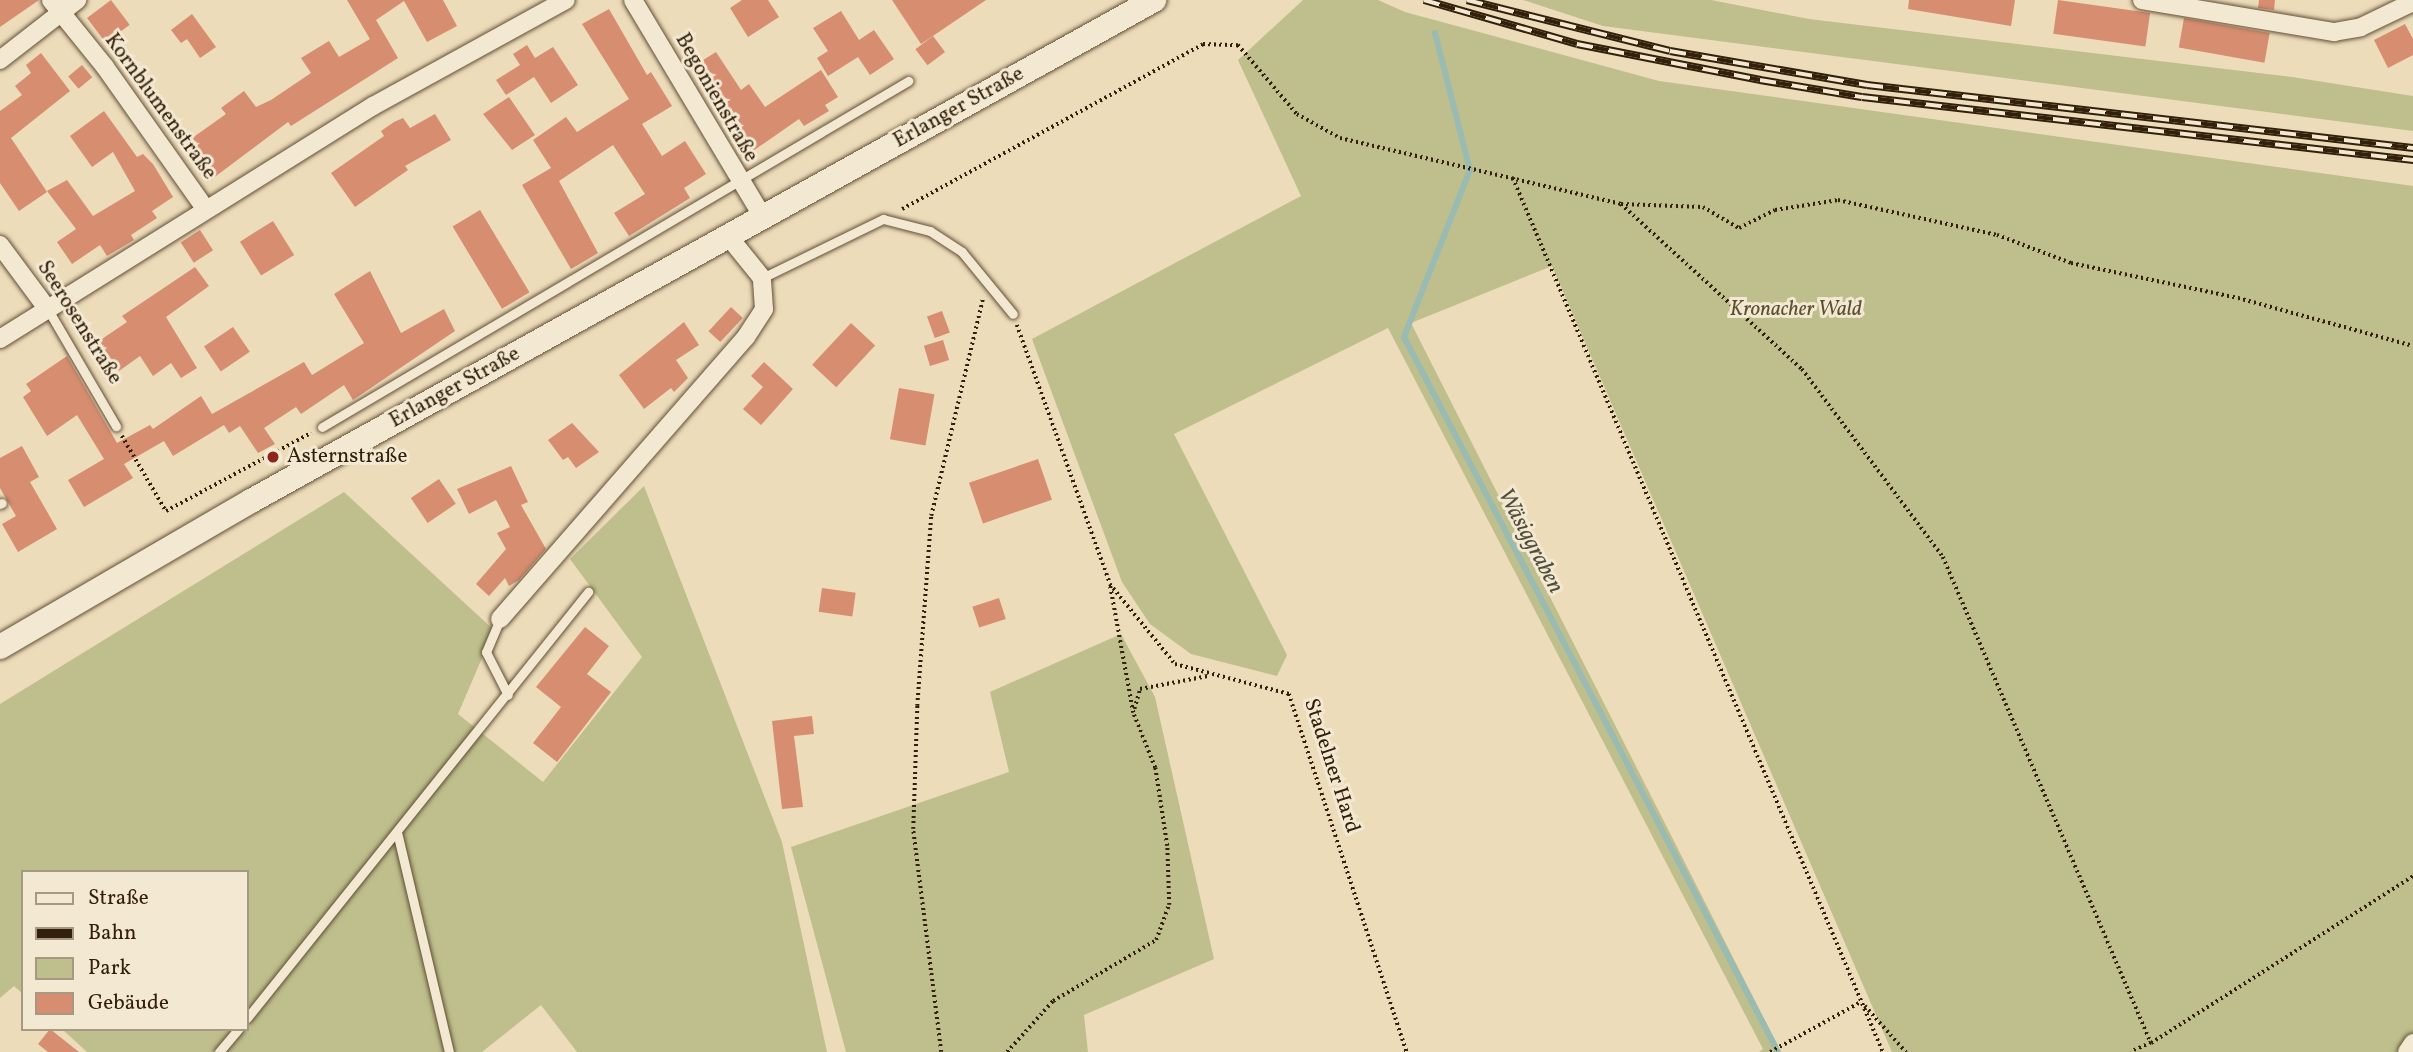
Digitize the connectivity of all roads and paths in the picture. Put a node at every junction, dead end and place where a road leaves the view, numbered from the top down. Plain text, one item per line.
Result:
1 (77, 0) edge
2 (566, 0) edge
3 (633, 0) edge
4 (1154, 0) edge
5 (2142, 0) edge
6 (2413, 2) edge
7 (57, 7) edge
8 (0, 60) edge
9 (908, 81) dead end
10 (1513, 178) junction
11 (739, 182) junction
12 (1621, 204) junction
13 (205, 208) junction
14 (763, 217) junction
15 (883, 219) junction
16 (728, 236) junction
17 (0, 245) edge
18 (762, 278) junction
19 (986, 282) junction
20 (46, 307) junction
21 (1013, 314) joint
22 (0, 339) edge
23 (2413, 346) edge
24 (117, 426) joint
25 (322, 427) joint
26 (1110, 584) junction
27 (588, 592) dead end
28 (500, 619) joint
29 (0, 647) edge
30 (1210, 676) junction
31 (508, 695) junction
32 (1133, 712) junction
33 (397, 832) junction
34 (2413, 876) edge
35 (1861, 1002) junction
36 (248, 1017) edge
37 (236, 1031) edge
38 (2151, 1043) junction
39 (2413, 1043) edge
40 (219, 1052) edge
41 (449, 1052) edge
42 (941, 1052) edge
43 (1007, 1052) edge
44 (1407, 1052) edge
45 (1770, 1052) edge
46 (1883, 1052) edge
47 (1906, 1052) edge
48 (2131, 1052) edge
49 (2407, 1052) edge

1 - 7 street
2 - 13 street
3 - 11 street, Begonienstraße
4 - 14 main road, Erlanger Straße
5 - 6 street
7 - 8 street
7 - 13 street, Kornblumenstraße
9 - 11 lane, Erlanger Straße
10 - 12 path
10 - 15 path
10 - 35 path
11 - 14 street, Begonienstraße
11 - 25 lane, Erlanger Straße
12 - 23 path
12 - 38 path
13 - 20 street
14 - 16 main road, Erlanger Straße
15 - 18 lane
15 - 19 lane
16 - 18 street
16 - 29 main road, Erlanger Straße
17 - 20 street, Seerosenstraße
18 - 28 street
19 - 21 lane
19 - 42 path
20 - 22 street
20 - 24 lane, Seerosenstraße
21 - 26 path, Stadelner Hard
24 - 25 path
26 - 30 path, Stadelner Hard
26 - 32 path
27 - 31 lane
28 - 31 lane
30 - 32 path
30 - 44 path, Stadelner Hard
31 - 33 lane
32 - 43 path
33 - 36 lane
33 - 41 lane
34 - 38 path
35 - 45 path
35 - 46 path
35 - 47 path
37 - 40 lane
38 - 48 path
39 - 49 street

